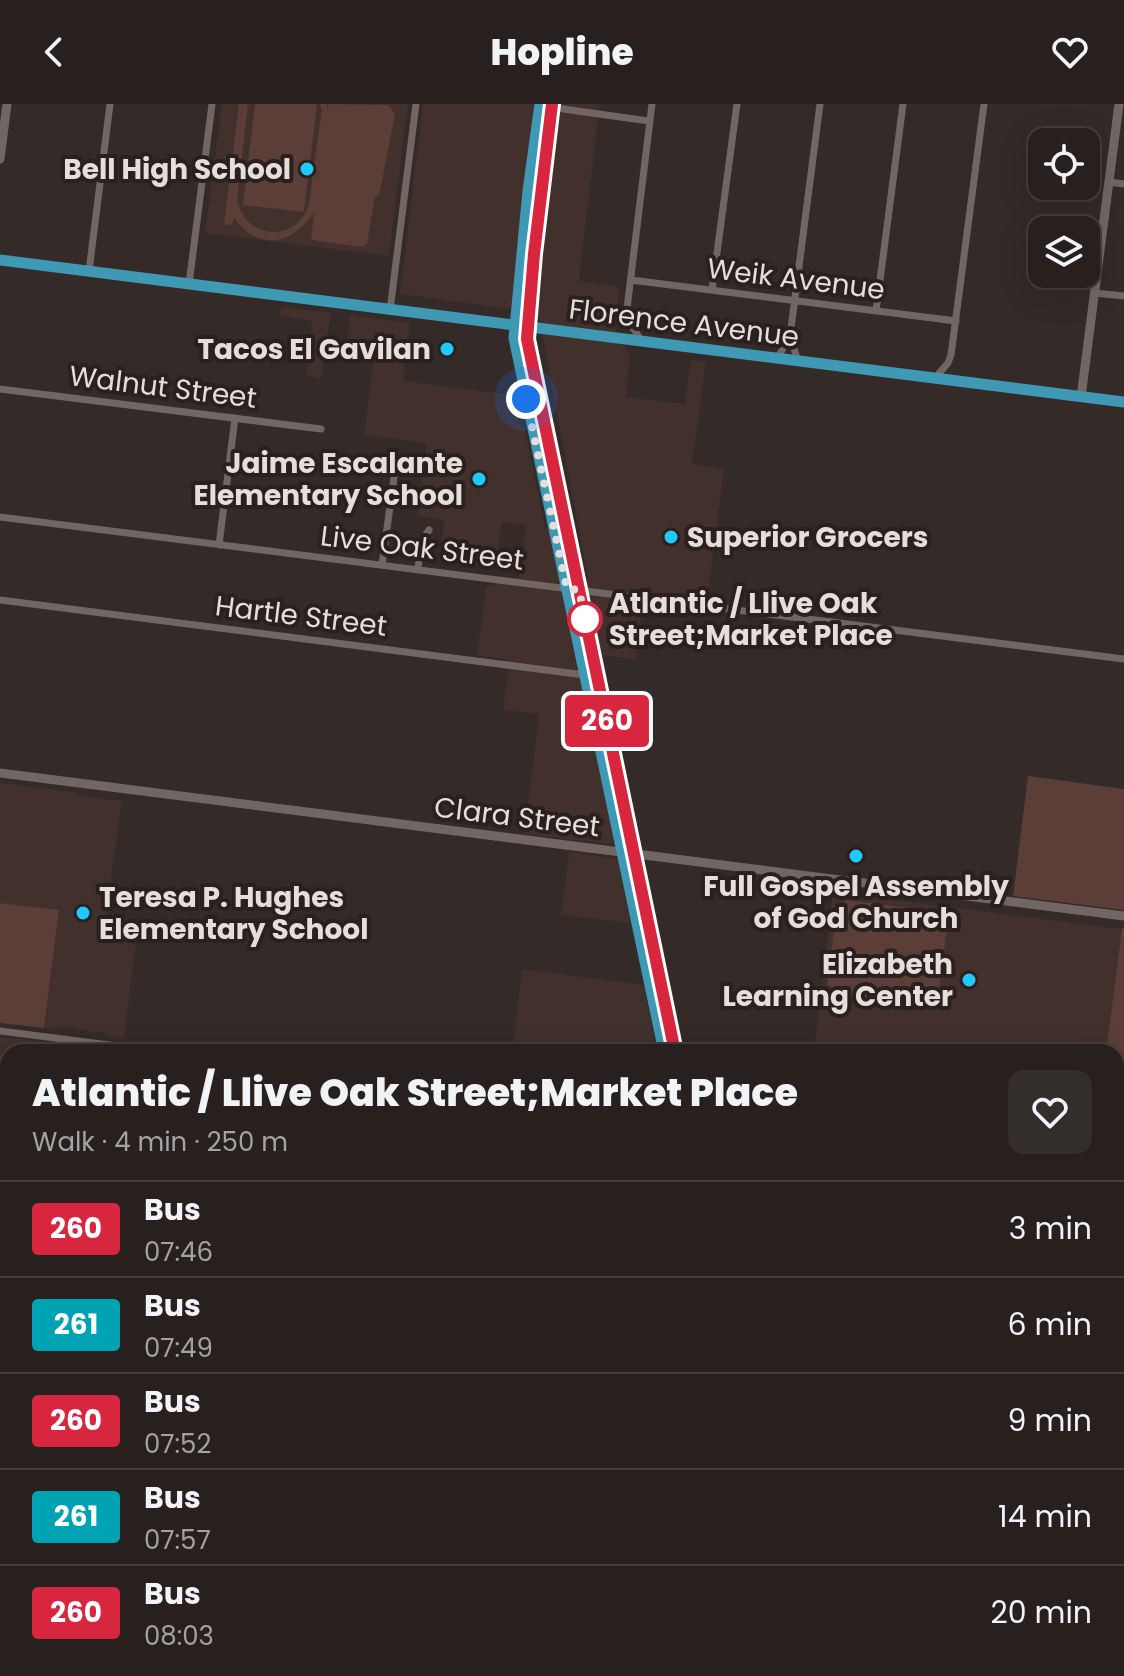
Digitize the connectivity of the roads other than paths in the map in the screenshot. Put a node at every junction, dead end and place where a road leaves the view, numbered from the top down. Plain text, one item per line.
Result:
1 (7, 104) edge
2 (110, 104) edge
3 (212, 104) edge
4 (416, 104) edge
5 (652, 104) edge
6 (737, 104) edge
7 (820, 104) edge
8 (903, 104) edge
9 (984, 104) edge
10 (1119, 104) edge
11 (546, 105) edge
12 (649, 121) junction
13 (0, 151) edge
14 (0, 159) edge
15 (1109, 182) junction
16 (1124, 184) edge
17 (1102, 234) joint
18 (0, 260) edge
19 (89, 271) junction
20 (631, 280) junction
21 (189, 284) junction
22 (712, 290) junction
23 (1094, 293) junction
24 (1124, 296) edge
25 (795, 301) junction
26 (390, 310) junction
27 (876, 311) junction
28 (956, 321) junction
29 (521, 326) junction
30 (790, 336) junction
31 (642, 342) junction
32 (777, 359) junction
33 (798, 361) junction
34 (935, 378) junction
35 (0, 389) edge
36 (1081, 397) junction
37 (1124, 402) edge
38 (235, 418) junction
39 (321, 429) dead end
40 (394, 477) dead end
41 (0, 517) edge
42 (429, 530) dead end
43 (219, 545) junction
44 (382, 565) junction
45 (418, 570) junction
46 (573, 590) junction
47 (0, 600) edge
48 (1124, 659) edge
49 (591, 674) junction
50 (0, 773) edge
51 (622, 853) junction
52 (635, 854) junction
53 (1124, 916) edge
54 (0, 1031) edge
55 (102, 1044) edge
56 (662, 1044) edge
57 (673, 1044) edge

1 - 13 street
2 - 19 street
3 - 21 street
4 - 26 street
5 - 12 street
6 - 22 street
7 - 25 street
8 - 27 street
9 - 28 street
10 - 15 street
11 - 12 street
11 - 29 main road
12 - 20 street
13 - 14 street
15 - 16 street
15 - 17 street
17 - 23 street
18 - 19 main road, Florence Avenue
19 - 21 main road, Florence Avenue
20 - 22 street, Weik Avenue
20 - 31 street
21 - 26 main road, Florence Avenue
22 - 25 street, Weik Avenue
23 - 24 street
23 - 36 street
25 - 27 street, Weik Avenue
25 - 30 street
26 - 29 main road, Florence Avenue
27 - 28 street, Weik Avenue
28 - 34 street
29 - 31 main road, Florence Avenue
29 - 46 main road
30 - 32 street
30 - 33 street
31 - 32 main road, Florence Avenue
32 - 33 main road, Florence Avenue
33 - 34 main road, Florence Avenue
34 - 36 main road, Florence Avenue
35 - 38 street, Walnut Street
36 - 37 main road, Florence Avenue
38 - 39 street, Walnut Street
38 - 43 street
40 - 44 street
41 - 43 street, Live Oak Street
42 - 45 street
43 - 44 street, Live Oak Street
44 - 45 street, Live Oak Street
45 - 46 street, Live Oak Street
46 - 48 street, Live Oak Street
46 - 49 main road
47 - 49 street, Hartle Street
49 - 51 main road
49 - 52 main road
50 - 51 street, Clara Street
51 - 52 street, Clara Street
51 - 56 main road
52 - 53 street, Clara Street
52 - 57 main road
54 - 55 street

